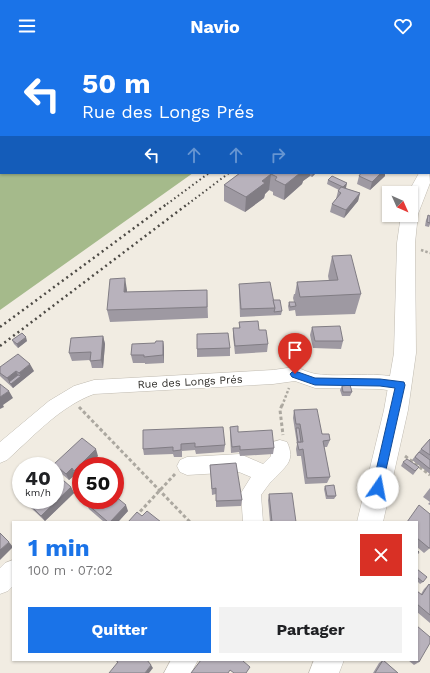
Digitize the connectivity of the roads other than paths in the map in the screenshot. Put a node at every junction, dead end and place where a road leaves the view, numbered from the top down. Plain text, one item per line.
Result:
1 (427, 174) edge
2 (418, 189) edge
3 (409, 222) edge
4 (401, 385) junction
5 (280, 448) road end
6 (0, 454) edge
7 (187, 466) road end
8 (265, 474) junction
9 (253, 521) edge
10 (370, 521) edge
11 (12, 572) edge
12 (0, 583) edge
13 (185, 661) edge
14 (329, 661) edge
15 (176, 673) edge
16 (324, 673) edge

1 - 2 main road
3 - 4 main road
4 - 6 street, Rue des Longs Prés
4 - 10 main road
5 - 8 street
7 - 8 street
8 - 9 street
11 - 12 street
13 - 15 street
14 - 16 main road

